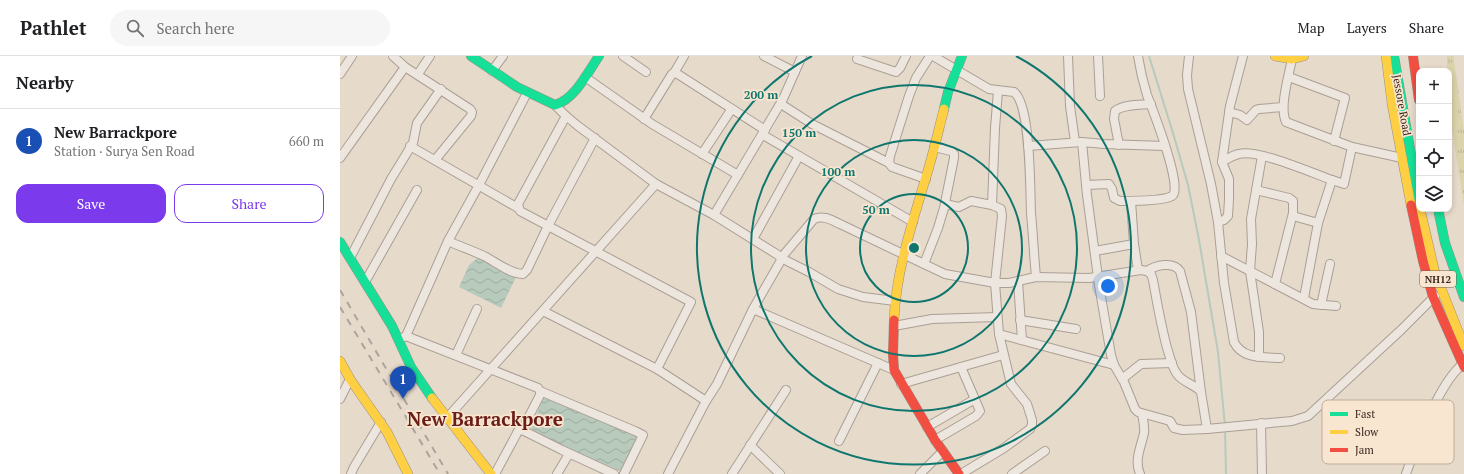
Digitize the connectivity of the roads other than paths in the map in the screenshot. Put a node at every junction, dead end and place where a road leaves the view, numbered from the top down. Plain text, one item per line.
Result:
1 (352, 56) edge
2 (393, 56) edge
3 (430, 56) edge
4 (471, 56) edge
5 (503, 56) edge
6 (599, 56) edge
7 (623, 56) edge
8 (684, 56) edge
9 (764, 56) edge
10 (802, 56) edge
11 (906, 56) edge
12 (930, 56) edge
13 (933, 56) edge
14 (962, 56) edge
15 (1068, 56) edge
16 (1098, 56) edge
17 (1138, 56) edge
18 (1189, 56) edge
19 (1243, 56) edge
20 (1275, 56) edge
21 (1304, 56) edge
22 (1386, 56) edge
23 (1394, 56) edge
24 (1405, 56) edge
25 (1413, 56) edge
26 (857, 58) dead end
27 (1292, 59) junction
28 (405, 67) junction
29 (957, 70) junction
30 (492, 71) junction
31 (646, 72) dead end
32 (795, 72) junction
33 (674, 73) junction
34 (340, 74) edge
35 (418, 74) junction
36 (585, 77) junction
37 (1289, 77) junction
38 (1416, 78) edge
39 (441, 89) junction
40 (998, 91) junction
41 (526, 93) junction
42 (1100, 96) dead end
43 (781, 104) junction
44 (1151, 104) junction
45 (555, 105) junction
46 (1283, 107) junction
47 (1412, 108) dead end
48 (731, 110) junction
49 (1229, 112) junction
50 (566, 116) junction
51 (644, 118) junction
52 (764, 133) junction
53 (595, 138) junction
54 (1334, 141) junction
55 (1078, 142) junction
56 (1119, 145) junction
57 (410, 146) junction
58 (1028, 146) junction
59 (1165, 146) junction
60 (934, 147) junction
61 (1352, 147) junction
62 (702, 154) junction
63 (799, 156) junction
64 (1262, 156) junction
65 (340, 158) edge
66 (1402, 158) junction
67 (435, 160) junction
68 (1222, 162) junction
69 (889, 163) junction
70 (738, 175) junction
71 (926, 179) junction
72 (1332, 180) junction
73 (656, 184) junction
74 (1416, 184) edge
75 (479, 185) junction
76 (1086, 185) junction
77 (417, 190) dead end
78 (1256, 190) junction
79 (1131, 201) junction
80 (945, 204) junction
81 (992, 205) junction
82 (518, 208) junction
83 (1421, 212) edge
84 (1431, 212) edge
85 (1439, 212) edge
86 (1293, 213) junction
87 (714, 215) junction
88 (913, 222) junction
89 (1218, 222) junction
90 (1318, 223) junction
91 (548, 226) junction
92 (753, 239) junction
93 (448, 241) junction
94 (340, 242) edge
95 (1134, 244) junction
96 (1095, 251) junction
97 (596, 252) junction
98 (903, 255) junction
99 (1221, 256) junction
100 (350, 258) junction
101 (781, 258) junction
102 (924, 264) junction
103 (1330, 264) dead end
104 (1138, 270) junction
105 (1147, 271) junction
106 (1250, 271) junction
107 (1099, 277) junction
108 (1036, 278) junction
109 (1018, 281) junction
110 (365, 282) junction
111 (995, 283) junction
112 (1275, 284) junction
113 (1441, 288) junction
114 (1464, 296) edge
115 (1304, 298) junction
116 (1434, 298) junction
117 (895, 301) junction
118 (1321, 305) junction
119 (1336, 306) dead end
120 (477, 309) dead end
121 (753, 309) junction
122 (543, 311) junction
123 (997, 317) junction
124 (1020, 320) junction
125 (1464, 322) edge
126 (894, 326) junction
127 (1076, 329) dead end
128 (999, 334) junction
129 (403, 338) junction
130 (1022, 340) junction
131 (1464, 346) edge
132 (456, 355) junction
133 (1003, 355) junction
134 (1259, 357) junction
135 (1280, 358) dead end
136 (340, 361) edge
137 (878, 362) junction
138 (1172, 363) junction
139 (1464, 364) edge
140 (1114, 365) junction
141 (961, 367) junction
142 (490, 369) junction
143 (657, 369) junction
144 (894, 370) junction
145 (1122, 379) junction
146 (350, 380) junction
147 (902, 384) junction
148 (786, 390) dead end
149 (540, 392) junction
150 (1201, 392) junction
151 (340, 398) edge
152 (975, 399) junction
153 (1325, 400) edge
154 (1437, 400) edge
155 (706, 401) junction
156 (1322, 403) edge
157 (1142, 414) junction
158 (447, 418) junction
159 (380, 422) junction
160 (1261, 423) junction
161 (927, 427) junction
162 (1206, 429) junction
163 (522, 430) junction
164 (935, 440) junction
165 (839, 441) dead end
166 (750, 445) junction
167 (1044, 451) dead end
168 (943, 452) junction
169 (569, 454) junction
170 (1409, 464) edge
171 (405, 472) edge
172 (351, 474) edge
173 (491, 474) edge
174 (495, 474) edge
175 (557, 474) edge
176 (614, 474) edge
177 (624, 474) edge
178 (668, 474) edge
179 (732, 474) edge
180 (780, 474) edge
181 (920, 474) edge
182 (960, 474) edge
183 (1012, 474) edge
184 (1140, 474) edge
185 (1262, 474) edge
186 (1406, 474) edge

1 - 34 street
2 - 28 street
3 - 35 street
4 - 30 main road
5 - 30 street
6 - 36 main road
7 - 31 street
8 - 33 street
9 - 32 street
10 - 32 street
11 - 26 street
12 - 69 street
13 - 29 street
14 - 29 main road
15 - 55 street
16 - 42 street
17 - 44 street
18 - 89 street
19 - 49 street
20 - 27 main road
21 - 27 main road
22 - 66 main road
23 - 74 main road, Jessore Road
24 - 47 main road
25 - 38 main road
27 - 37 street
28 - 35 street
28 - 65 street
29 - 40 street
29 - 60 main road
30 - 41 main road
32 - 43 street
33 - 48 street
33 - 51 street
35 - 39 street
36 - 45 main road
36 - 51 street
37 - 46 street
37 - 54 street
39 - 57 street
39 - 67 street
40 - 58 street
40 - 81 street
41 - 45 main road
41 - 75 street
43 - 52 street
43 - 69 street
44 - 56 street
44 - 59 street
45 - 50 street
46 - 49 street
46 - 54 street
48 - 52 street
48 - 62 street
49 - 68 street
50 - 53 street
50 - 82 street
51 - 62 street
52 - 63 street
52 - 70 street
53 - 73 street
53 - 91 street
54 - 61 street
55 - 56 street
55 - 58 street
55 - 76 street
56 - 59 street
57 - 67 street
57 - 100 street
58 - 108 street
59 - 79 street
60 - 71 main road
60 - 80 street
61 - 66 street
61 - 72 street
62 - 70 street
63 - 88 street
63 - 92 street
64 - 68 street
64 - 72 street
64 - 78 street
66 - 116 main road
67 - 75 street
68 - 89 street
69 - 71 street
70 - 87 street
71 - 88 main road
72 - 90 street
73 - 87 street
73 - 97 street
75 - 82 street
75 - 93 street
76 - 79 street
76 - 96 street
77 - 110 street
78 - 86 street
78 - 106 street
79 - 95 street
80 - 81 street
80 - 102 street
81 - 111 street
82 - 91 street
83 - 113 main road, NH12
84 - 125 main road, NH12
85 - 114 main road
86 - 90 street
86 - 112 street
87 - 92 street
88 - 98 main road
89 - 99 street
90 - 115 street
91 - 93 street
91 - 97 street
92 - 101 street
93 - 129 street
94 - 100 main road
95 - 96 street
95 - 104 street
96 - 107 street
97 - 122 street
97 - 143 street
98 - 101 street
98 - 102 street
98 - 117 main road
99 - 106 street
99 - 134 street
100 - 110 main road
101 - 117 street
101 - 121 street
102 - 111 street
103 - 118 street
104 - 105 street
104 - 107 street
105 - 138 street
105 - 150 street
106 - 112 street
106 - 134 street
107 - 108 street
107 - 140 street
108 - 109 street
109 - 111 street
109 - 124 street
110 - 129 main road
111 - 123 street
112 - 115 street
113 - 116 street
113 - 131 main road, NH12
115 - 118 street
116 - 139 main road
116 - 153 street
117 - 126 main road
118 - 119 street
120 - 132 street
121 - 137 street
121 - 155 street
122 - 142 street
122 - 143 street
123 - 126 street
123 - 128 street
124 - 127 street
124 - 130 street
126 - 144 main road
128 - 130 street
128 - 133 street
129 - 132 street
129 - 158 main road
130 - 140 street
132 - 142 street
133 - 141 street
133 - 182 street
134 - 135 street
136 - 146 main road
137 - 144 street
137 - 165 street
138 - 145 street
138 - 150 street
139 - 154 street
140 - 145 street
141 - 147 street
141 - 152 street
142 - 149 street
142 - 158 street
143 - 155 street
144 - 147 main road
145 - 157 street
146 - 151 street
146 - 159 main road
147 - 161 main road
148 - 166 street
149 - 163 street
149 - 177 street
150 - 162 street
152 - 161 street
152 - 164 street
155 - 178 street
156 - 160 street
157 - 162 street
157 - 184 street
158 - 173 main road
159 - 171 main road
159 - 172 street
160 - 162 street
160 - 185 street
161 - 164 main road
163 - 169 street
163 - 174 street
164 - 168 main road
166 - 179 street
166 - 180 street
167 - 183 street
168 - 181 street
168 - 182 main road
169 - 175 street
169 - 176 street
170 - 186 street

